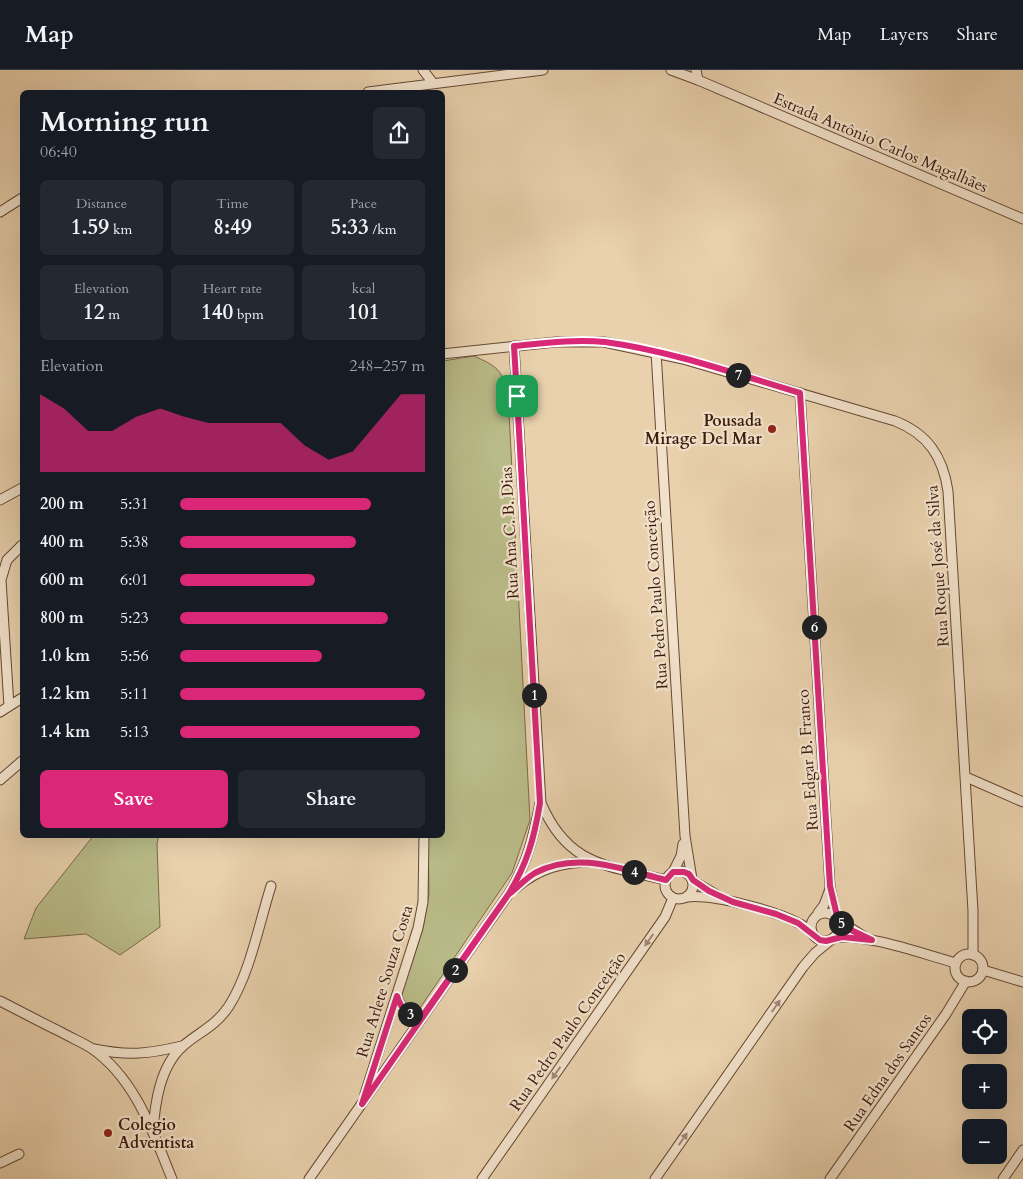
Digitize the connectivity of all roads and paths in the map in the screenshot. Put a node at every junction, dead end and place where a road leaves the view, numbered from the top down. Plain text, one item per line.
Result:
1 (423, 70) edge
2 (543, 70) edge
3 (670, 70) edge
4 (696, 70) edge
5 (698, 80) junction
6 (437, 82) junction
7 (382, 90) edge
8 (20, 199) edge
9 (0, 212) edge
10 (1023, 219) edge
11 (514, 346) junction
12 (656, 352) junction
13 (445, 354) edge
14 (800, 393) junction
15 (20, 489) edge
16 (0, 500) edge
17 (20, 547) edge
18 (20, 699) edge
19 (9, 706) junction
20 (0, 712) edge
21 (20, 763) edge
22 (966, 776) junction
23 (0, 780) edge
24 (1023, 802) edge
25 (540, 803) junction
26 (684, 836) junction
27 (424, 838) edge
28 (593, 862) junction
29 (673, 872) junction
30 (692, 879) junction
31 (666, 880) junction
32 (271, 886) dead end
33 (830, 886) junction
34 (508, 895) junction
35 (687, 897) junction
36 (673, 898) junction
37 (733, 902) junction
38 (776, 914) junction
39 (817, 914) junction
40 (837, 919) junction
41 (812, 934) junction
42 (832, 939) junction
43 (872, 940) junction
44 (973, 955) junction
45 (956, 963) junction
46 (982, 970) junction
47 (966, 981) junction
48 (1023, 982) edge
49 (397, 996) junction
50 (0, 1001) edge
51 (421, 1018) junction
52 (182, 1046) junction
53 (92, 1049) junction
54 (362, 1104) junction
55 (153, 1131) junction
56 (1023, 1150) edge
57 (19, 1154) dead end
58 (0, 1163) edge
59 (172, 1179) edge
60 (309, 1179) edge
61 (482, 1179) edge
62 (655, 1179) edge
63 (830, 1179) edge
64 (1003, 1179) edge

1 - 6 street
2 - 6 street
3 - 5 street, Estrada Antônio Carlos Magalhães
4 - 5 street
5 - 10 street, Estrada Antônio Carlos Magalhães
6 - 7 street
8 - 9 street
11 - 12 street, Rua Roque José da Silva
11 - 13 street, Rua Roque José da Silva
11 - 25 street, Rua Ana C. B. Dias
12 - 14 street, Rua Roque José da Silva
12 - 26 street, Rua Pedro Paulo Conceição
14 - 22 street, Rua Roque José da Silva
14 - 33 street, Rua Edgar B. Franco
15 - 16 street
17 - 19 street
18 - 19 street
19 - 20 street
21 - 23 street
22 - 24 street
22 - 44 street, Rua Roque José da Silva
25 - 28 street, Rua Ana C. B. Dias
25 - 34 street
26 - 29 street, Rua Pedro Paulo Conceição
26 - 30 street, Rua Pedro Paulo Conceição
27 - 49 street, Rua Arlete Souza Costa
28 - 31 street, Rua Ana C. B. Dias
28 - 34 street
29 - 30 street
29 - 31 street
30 - 35 street
30 - 37 street
31 - 36 street
32 - 52 street
33 - 39 street, Rua Edgar B. Franco
33 - 40 street, Rua Edgar B. Franco
34 - 51 street
35 - 36 street
35 - 37 street
36 -> 61 street, Rua Pedro Paulo Conceição
37 - 38 street
38 - 39 street
38 - 41 street
39 - 40 street
39 - 41 street
40 - 42 street
40 - 43 street
41 - 42 street
42 - 43 street
62 -> 42 street
43 - 45 street
44 - 45 street
44 - 46 street
45 - 47 street
46 - 47 street
46 - 48 street
47 - 63 street, Rua Edna dos Santos
49 - 51 street
49 - 54 street, Rua Arlete Souza Costa
50 - 53 street
51 - 54 street
52 - 53 street
52 - 55 street
53 - 55 street
54 - 60 street
55 - 59 street
56 - 64 street
57 - 58 street

